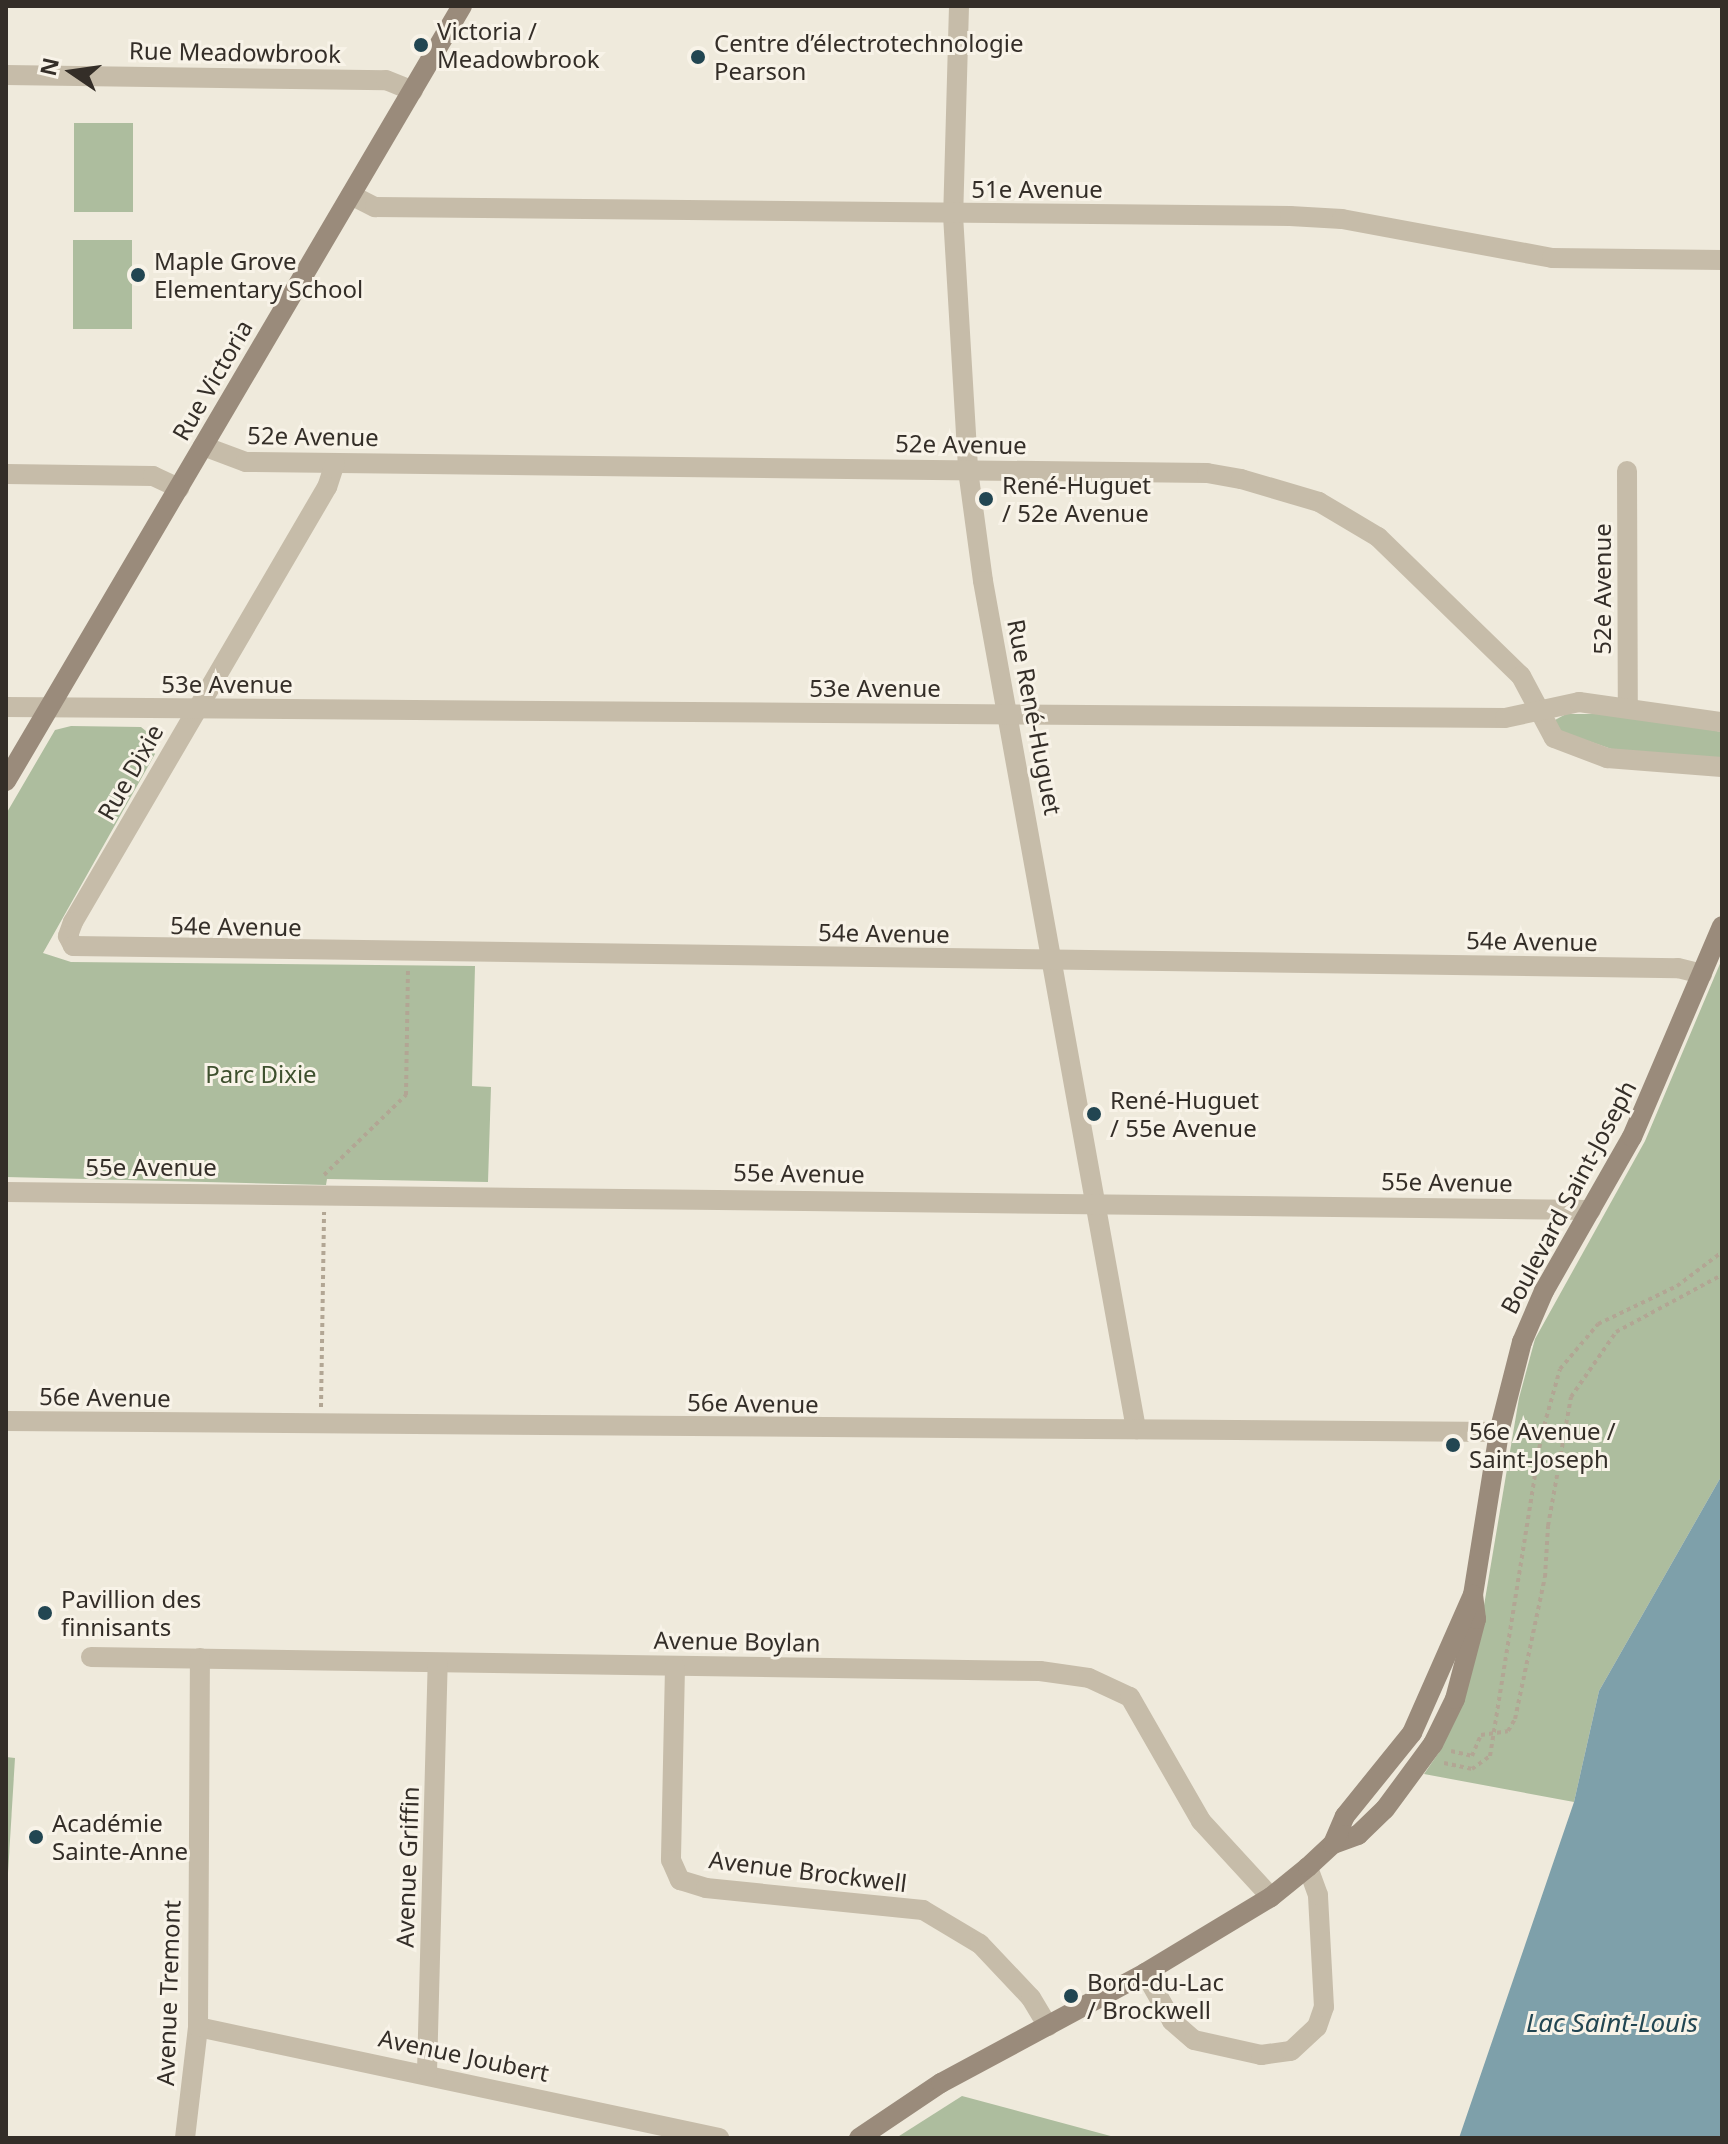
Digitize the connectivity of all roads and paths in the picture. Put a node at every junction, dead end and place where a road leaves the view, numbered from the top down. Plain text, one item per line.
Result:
1 (462, 6) edge
2 (959, 6) edge
3 (6, 75) edge
4 (413, 91) junction
5 (351, 195) junction
6 (953, 215) junction
7 (1722, 260) edge
8 (203, 446) junction
9 (335, 463) junction
10 (968, 470) junction
11 (1627, 471) dead end
12 (6, 474) edge
13 (179, 488) junction
14 (1628, 705) junction
15 (6, 707) edge
16 (49, 707) junction
17 (196, 710) junction
18 (1538, 711) junction
19 (1007, 716) junction
20 (1722, 722) edge
21 (1722, 767) edge
22 (6, 781) edge
23 (1722, 926) edge
24 (69, 941) joint
25 (1054, 961) junction
26 (1702, 974) junction
27 (6, 1192) edge
28 (1095, 1203) junction
29 (1591, 1210) junction
30 (1722, 1252) edge
31 (1722, 1275) edge
32 (6, 1421) edge
33 (1136, 1429) junction
34 (1506, 1432) junction
35 (1545, 1433) junction
36 (1563, 1436) junction
37 (1473, 1595) junction
38 (91, 1657) dead end
39 (200, 1658) junction
40 (438, 1663) junction
41 (675, 1667) junction
42 (1494, 1732) junction
43 (1442, 1748) dead end
44 (1426, 1762) junction
45 (1333, 1844) junction
46 (1308, 1867) junction
47 (1271, 1897) junction
48 (1145, 1973) junction
49 (1048, 2026) junction
50 (198, 2027) junction
51 (427, 2072) junction
52 (185, 2138) edge
53 (719, 2138) edge
54 (859, 2138) edge

1 - 4 street, Rue Victoria
2 - 6 street, Rue René-Huguet
3 - 4 street, Rue Meadowbrook
4 - 5 street, Rue Victoria
5 - 6 street, 51e Avenue
5 - 8 street, Rue Victoria
6 - 7 street, 51e Avenue
6 - 10 street, Rue René-Huguet
8 - 9 street, 52e Avenue
8 - 13 street, Rue Victoria
9 - 10 street, 52e Avenue
9 - 17 street, Rue Dixie
10 - 18 street, 52e Avenue
10 - 19 street, Rue René-Huguet
11 - 14 street, 52e Avenue
12 - 13 street
13 - 16 street, Rue Victoria
14 - 18 street
14 - 20 street
15 - 16 street, 53e Avenue
16 - 17 street, 53e Avenue
16 - 22 street, Rue Victoria
17 - 19 street, 53e Avenue
17 - 24 street, Rue Dixie
18 - 19 street, 53e Avenue
18 - 21 street
19 - 25 street, Rue René-Huguet
23 - 26 street, Boulevard Saint-Joseph
24 - 25 street, 54e Avenue
25 - 26 street, 54e Avenue
25 - 28 street, Rue René-Huguet
26 - 29 street, Boulevard Saint-Joseph
27 - 28 street, 55e Avenue
28 - 29 street, 55e Avenue
28 - 33 street, Rue René-Huguet
29 - 34 street, Boulevard Saint-Joseph
30 - 35 path
31 - 36 path
32 - 33 street, 56e Avenue
33 - 34 street, 56e Avenue
34 - 35 path
34 - 37 street, Boulevard Saint-Joseph
35 - 36 path
35 - 42 path
36 - 42 path
37 - 44 street, Boulevard Saint-Joseph
37 - 45 street, Boulevard Saint-Joseph
38 - 39 street, Avenue Boylan
39 - 40 street, Avenue Boylan
39 - 50 street, Avenue Tremont
40 - 41 street, Avenue Boylan
40 - 51 street, Avenue Griffin
41 - 47 street, Avenue Boylan
41 - 49 street, Avenue Brockwell
42 - 43 path
42 - 44 path
44 - 45 street, Boulevard Saint-Joseph
45 - 46 street
46 - 47 street
46 - 48 street
47 - 48 street
48 - 49 street
49 - 54 street
50 - 51 street, Avenue Joubert
50 - 52 street, Avenue Tremont
51 - 53 street, Avenue Joubert

